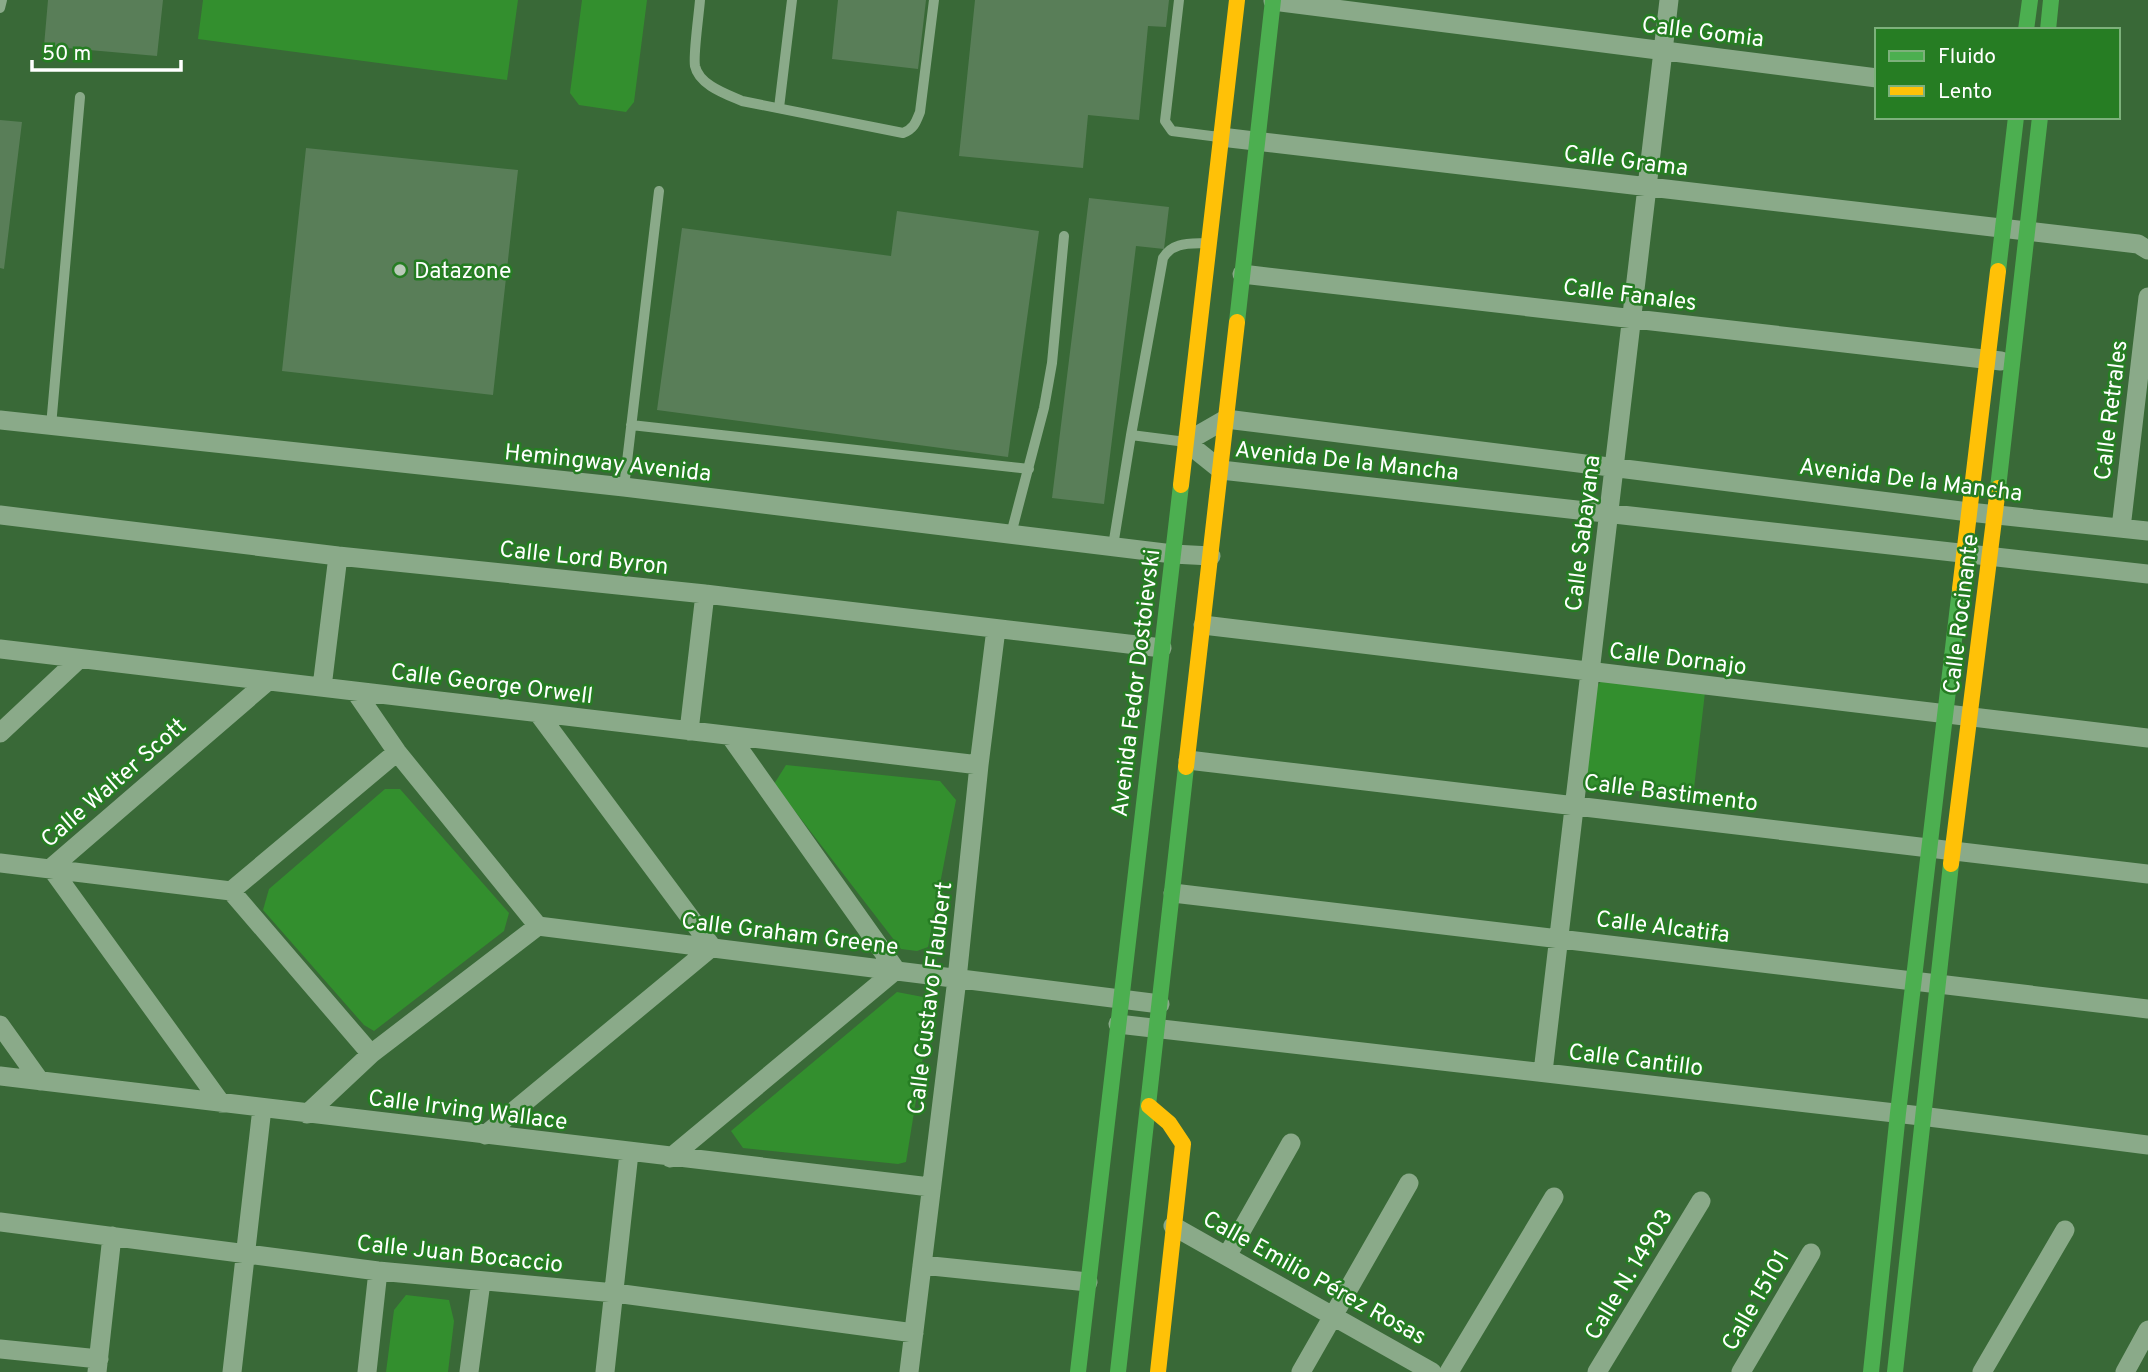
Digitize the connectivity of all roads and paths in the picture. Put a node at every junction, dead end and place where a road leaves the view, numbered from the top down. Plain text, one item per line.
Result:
1 (2, 0) edge
2 (700, 0) edge
3 (792, 0) edge
4 (934, 0) edge
5 (1179, 0) edge
6 (1237, 0) edge
7 (1669, 0) edge
8 (2030, 0) edge
9 (2051, 0) edge
10 (1273, 1) edge
11 (0, 8) edge
12 (2026, 28) edge
13 (2048, 28) edge
14 (1663, 51) junction
15 (1875, 78) edge
16 (80, 97) dead end
17 (779, 108) junction
18 (2016, 119) edge
19 (2040, 119) edge
20 (1221, 137) junction
21 (1257, 141) junction
22 (1647, 187) junction
23 (659, 191) dead end
24 (2003, 228) junction
25 (2026, 231) junction
26 (1064, 236) dead end
27 (1209, 243) junction
28 (2148, 250) edge
29 (1242, 274) junction
30 (2148, 297) edge
31 (1632, 318) junction
32 (1987, 359) junction
33 (2012, 362) junction
34 (1226, 419) junction
35 (0, 420) edge
36 (631, 425) junction
37 (51, 426) junction
38 (1131, 435) junction
39 (1186, 442) junction
40 (1614, 467) junction
41 (1029, 469) junction
42 (1220, 470) junction
43 (624, 487) junction
44 (1969, 512) junction
45 (0, 514) edge
46 (1609, 514) junction
47 (1995, 514) junction
48 (2121, 528) junction
49 (2148, 531) edge
50 (1011, 534) junction
51 (1113, 545) junction
52 (1173, 554) junction
53 (1964, 554) junction
54 (338, 556) junction
55 (1210, 556) junction
56 (1989, 556) junction
57 (2148, 574) edge
58 (705, 594) junction
59 (1203, 625) junction
60 (996, 629) junction
61 (1162, 648) junction
62 (0, 649) edge
63 (79, 659) junction
64 (1590, 672) junction
65 (268, 681) junction
66 (322, 687) junction
67 (355, 691) junction
68 (538, 713) junction
69 (1945, 714) junction
70 (1970, 717) junction
71 (689, 731) junction
72 (0, 733) edge
73 (730, 736) junction
74 (2148, 738) edge
75 (397, 751) junction
76 (1188, 760) junction
77 (979, 765) junction
78 (1574, 806) junction
79 (1929, 848) junction
80 (1951, 850) junction
81 (0, 863) edge
82 (51, 868) junction
83 (2148, 874) edge
84 (231, 891) junction
85 (1173, 893) junction
86 (538, 926) junction
87 (1559, 939) junction
88 (712, 947) junction
89 (896, 971) junction
90 (957, 979) junction
91 (1914, 981) junction
92 (1937, 983) junction
93 (1121, 999) junction
94 (1160, 1004) junction
95 (2148, 1009) edge
96 (1118, 1024) junction
97 (0, 1025) edge
98 (1157, 1028) junction
99 (371, 1054) junction
100 (1543, 1072) junction
101 (0, 1076) edge
102 (40, 1081) junction
103 (221, 1103) junction
104 (1149, 1106) junction
105 (262, 1108) junction
106 (1898, 1113) junction
107 (307, 1114) junction
108 (1921, 1115) junction
109 (485, 1135) junction
110 (1291, 1143) dead end
111 (2148, 1145) edge
112 (629, 1153) junction
113 (670, 1158) junction
114 (1409, 1183) dead end
115 (930, 1187) junction
116 (1554, 1197) dead end
117 (1701, 1201) dead end
118 (0, 1222) edge
119 (1173, 1226) junction
120 (2065, 1230) dead end
121 (112, 1236) junction
122 (246, 1252) junction
123 (1811, 1253) dead end
124 (1227, 1256) junction
125 (922, 1265) junction
126 (378, 1271) junction
127 (481, 1282) junction
128 (1088, 1282) junction
129 (615, 1293) junction
130 (1333, 1316) junction
131 (2148, 1330) edge
132 (914, 1333) junction
133 (0, 1349) edge
134 (98, 1365) edge
135 (232, 1372) edge
136 (367, 1372) edge
137 (469, 1372) edge
138 (605, 1372) edge
139 (909, 1372) edge
140 (1078, 1372) edge
141 (1118, 1372) edge
142 (1158, 1372) edge
143 (1301, 1372) edge
144 (1432, 1372) edge
145 (1449, 1372) edge
146 (1597, 1372) edge
147 (1741, 1372) edge
148 (1871, 1372) edge
149 (1895, 1372) edge
150 (1982, 1372) edge
151 (2124, 1372) edge

1 - 11 lane
2 - 17 lane
3 - 17 lane
4 - 17 lane
5 - 20 lane
6 - 20 street, Avenida Fedor Dostoievski
7 - 14 street, Calle Sabayana
8 - 12 street
9 - 13 street
10 - 14 street, Calle Gomia
10 - 21 street
14 - 15 street, Calle Gomia
14 - 22 street, Calle Sabayana
16 - 37 lane
18 - 24 street, Calle Rocinante
19 - 25 street, Calle Rocinante
20 - 21 street, Calle Grama
20 - 27 street, Avenida Fedor Dostoievski
21 - 22 street, Calle Grama
21 - 29 street
22 - 24 street, Calle Grama
22 - 31 street, Calle Sabayana
23 - 36 lane
24 - 25 street, Calle Grama
24 - 32 street, Calle Rocinante
25 - 28 street
25 - 33 street, Calle Rocinante
26 - 41 lane
27 - 38 lane
27 - 39 street, Avenida Fedor Dostoievski
29 - 31 street, Calle Fanales
29 - 34 street
30 - 48 street, Calle Retrales
31 - 32 street, Calle Fanales
31 - 40 street, Calle Sabayana
32 - 33 street, Calle Fanales
32 - 44 street, Calle Rocinante
33 - 47 street, Calle Rocinante
34 - 39 street, Avenida De la Mancha
34 - 40 street, Avenida De la Mancha
34 - 42 street
35 - 37 street, Hemingway Avenida
36 - 41 lane
36 - 43 lane
37 - 43 street, Hemingway Avenida
38 - 39 lane
38 - 51 lane
39 - 42 street, Avenida De la Mancha
39 - 52 street, Avenida Fedor Dostoievski
40 - 44 street, Avenida De la Mancha
40 - 46 street, Calle Sabayana
41 - 50 lane
42 - 46 street, Avenida De la Mancha
42 - 55 street
43 - 50 street, Hemingway Avenida
44 - 47 street, Avenida De la Mancha
44 - 53 street, Calle Rocinante
45 - 54 street, Calle Lord Byron
46 - 53 street, Avenida De la Mancha
46 - 64 street, Calle Sabayana
47 - 48 street, Avenida De la Mancha
47 - 56 street, Calle Rocinante
48 - 49 street, Avenida De la Mancha
50 - 51 street, Hemingway Avenida
51 - 52 street, Hemingway Avenida
52 - 55 street, Hemingway Avenida
52 - 61 street, Avenida Fedor Dostoievski
53 - 56 street, Avenida De la Mancha
53 - 69 street, Calle Rocinante
54 - 58 street, Calle Lord Byron
54 - 66 street
55 - 59 street
56 - 57 street, Avenida De la Mancha
56 - 70 street, Calle Rocinante
58 - 60 street, Calle Lord Byron
58 - 71 street
59 - 64 street, Calle Dornajo
59 - 76 street
60 - 61 street, Calle Lord Byron
60 - 77 street, Calle Gustavo Flaubert
61 - 93 street, Avenida Fedor Dostoievski
62 - 63 street, Calle George Orwell
63 - 65 street, Calle George Orwell
63 - 72 street
64 - 69 street, Calle Dornajo
64 - 78 street, Calle Sabayana
65 - 66 street, Calle George Orwell
65 - 82 street, Calle Walter Scott
66 - 67 street, Calle George Orwell
67 - 68 street, Calle George Orwell
67 - 75 street
68 - 71 street, Calle George Orwell
68 - 88 street
69 - 70 street, Calle Dornajo
69 - 79 street, Calle Rocinante
70 - 74 street, Calle Dornajo
70 - 80 street, Calle Rocinante
71 - 73 street, Calle George Orwell
73 - 77 street, Calle George Orwell
73 - 89 street
75 - 84 street
75 - 86 street
76 - 78 street, Calle Bastimento
76 - 85 street
77 - 90 street, Calle Gustavo Flaubert
78 - 79 street, Calle Bastimento
78 - 87 street, Calle Sabayana
79 - 80 street, Calle Bastimento
79 - 91 street, Calle Rocinante
80 - 83 street, Calle Bastimento
80 - 92 street, Calle Rocinante
81 - 82 street
82 - 84 street
82 - 103 street, Calle Walter Scott
84 - 99 street
85 - 87 street, Calle Alcatifa
85 - 94 street
86 - 88 street, Calle Graham Greene
86 - 99 street
87 - 91 street, Calle Alcatifa
87 - 100 street, Calle Sabayana
88 - 89 street, Calle Graham Greene
88 - 109 street
89 - 90 street, Calle Graham Greene
89 - 113 street
90 - 93 street, Calle Graham Greene
90 - 115 street, Calle Gustavo Flaubert
91 - 92 street, Calle Alcatifa
91 - 106 street, Calle Rocinante
92 - 95 street, Calle Alcatifa
92 - 108 street, Calle Rocinante
93 - 94 street, Calle Graham Greene
93 - 96 street, Avenida Fedor Dostoievski
94 - 98 street
96 - 98 street, Calle Cantillo
96 - 128 street, Avenida Fedor Dostoievski
97 - 102 street
98 - 100 street, Calle Cantillo
98 - 104 street
99 - 107 street
100 - 106 street, Calle Cantillo
101 - 102 street, Calle Irving Wallace
102 - 103 street, Calle Irving Wallace
103 - 105 street, Calle Irving Wallace
104 - 119 street
104 - 141 street
105 - 107 street, Calle Irving Wallace
105 - 122 street
106 - 108 street, Calle Cantillo
106 - 148 street, Calle Rocinante
107 - 109 street, Calle Irving Wallace
108 - 111 street, Calle Cantillo
108 - 149 street, Calle Rocinante
109 - 112 street, Calle Irving Wallace
110 - 124 street
112 - 113 street, Calle Irving Wallace
112 - 129 street
113 - 115 street, Calle Irving Wallace
114 - 130 street
115 - 125 street, Calle Gustavo Flaubert
116 - 145 street
117 - 146 street, Calle N. 14903
118 - 121 street, Calle Juan Bocaccio
119 - 124 street, Calle Emilio Pérez Rosas
119 - 142 street
120 - 150 street
121 - 122 street, Calle Juan Bocaccio
121 - 134 street
122 - 126 street, Calle Juan Bocaccio
122 - 135 street
123 - 147 street, Calle 15101
124 - 130 street, Calle Emilio Pérez Rosas
125 - 128 street
125 - 132 street, Calle Gustavo Flaubert
126 - 127 street, Calle Juan Bocaccio
126 - 136 street
127 - 129 street, Calle Juan Bocaccio
127 - 137 street
128 - 140 street, Avenida Fedor Dostoievski
129 - 132 street, Calle Juan Bocaccio
129 - 138 street
130 - 143 street
130 - 144 street, Calle Emilio Pérez Rosas
131 - 151 street
132 - 139 street, Calle Gustavo Flaubert
133 - 134 street

